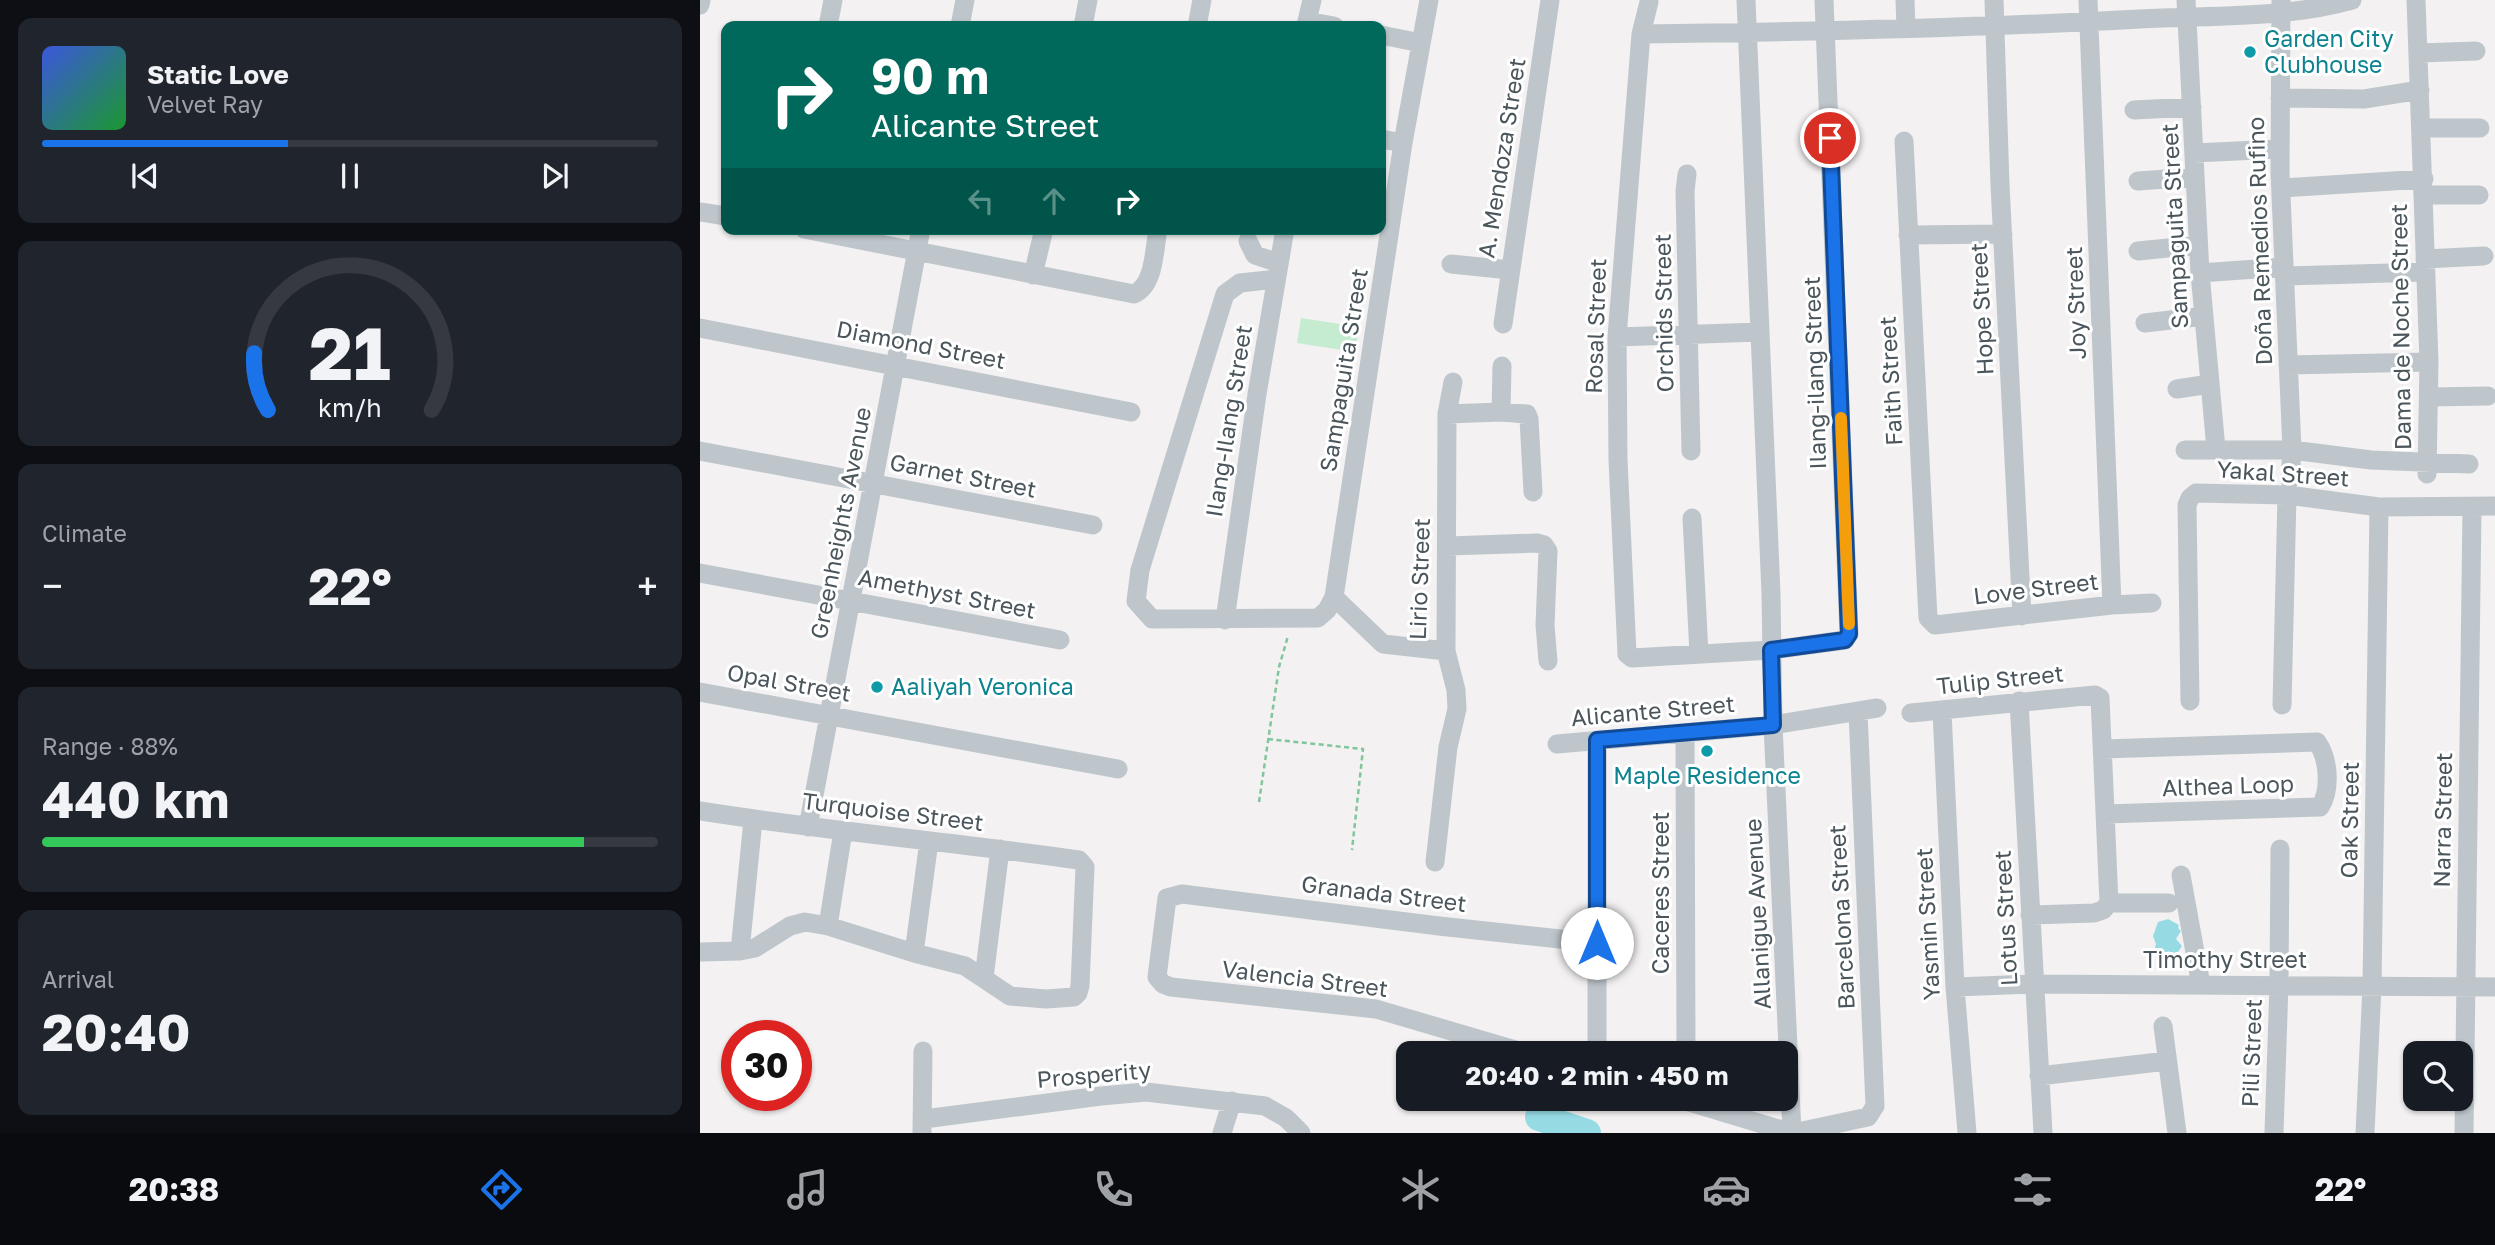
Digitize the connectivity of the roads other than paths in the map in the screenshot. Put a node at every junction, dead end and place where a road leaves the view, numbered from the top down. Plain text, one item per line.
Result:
1 (833, 0) edge
2 (965, 0) edge
3 (1088, 0) edge
4 (1202, 0) edge
5 (1312, 0) edge
6 (1429, 0) edge
7 (1550, 0) edge
8 (1746, 0) edge
9 (1824, 0) edge
10 (1905, 0) edge
11 (1994, 0) edge
12 (2088, 0) edge
13 (2352, 0) edge
14 (2416, 0) edge
15 (1649, 2) dead end
16 (2281, 6) edge
17 (2187, 8) edge
18 (829, 21) edge
19 (961, 21) edge
20 (1084, 21) edge
21 (1198, 21) edge
22 (1307, 21) edge
23 (2089, 21) junction
24 (1995, 27) junction
25 (1826, 29) junction
26 (1906, 29) junction
27 (1747, 33) junction
28 (1641, 34) junction
29 (1386, 36) edge
30 (1421, 43) junction
31 (2476, 51) dead end
32 (2419, 53) junction
33 (2420, 90) junction
34 (2280, 98) junction
35 (2192, 107) junction
36 (2134, 110) dead end
37 (2421, 128) junction
38 (2480, 128) dead end
39 (1386, 139) edge
40 (1904, 141) dead end
41 (1403, 143) junction
42 (2280, 149) junction
43 (2194, 153) junction
44 (1687, 174) dead end
45 (2195, 177) junction
46 (2138, 181) dead end
47 (2424, 187) junction
48 (2281, 188) junction
49 (2479, 195) dead end
50 (700, 212) edge
51 (721, 215) edge
52 (2003, 234) junction
53 (837, 235) edge
54 (920, 235) edge
55 (1043, 235) edge
56 (1157, 235) edge
57 (1284, 235) edge
58 (1908, 235) junction
59 (1248, 241) dead end
60 (2199, 245) junction
61 (918, 250) junction
62 (2138, 251) dead end
63 (2484, 256) dead end
64 (1451, 264) dead end
65 (2425, 265) junction
66 (1510, 270) junction
67 (1277, 271) junction
68 (2285, 271) junction
69 (2200, 273) junction
70 (1033, 275) junction
71 (2204, 316) junction
72 (2145, 323) dead end
73 (1503, 324) dead end
74 (700, 328) edge
75 (1759, 332) junction
76 (1689, 333) junction
77 (1617, 337) junction
78 (2429, 362) junction
79 (897, 365) junction
80 (2288, 365) junction
81 (1502, 366) dead end
82 (1453, 382) dead end
83 (2210, 384) junction
84 (2177, 389) dead end
85 (2488, 396) dead end
86 (2430, 397) junction
87 (1131, 412) dead end
88 (1501, 412) junction
89 (1447, 414) junction
90 (2216, 449) junction
91 (2185, 450) dead end
92 (2292, 450) junction
93 (700, 451) edge
94 (1691, 451) dead end
95 (2469, 464) dead end
96 (2427, 469) junction
97 (874, 484) junction
98 (2289, 488) junction
99 (1534, 492) dead end
100 (2495, 506) edge
101 (2379, 507) junction
102 (2472, 508) junction
103 (1692, 518) dead end
104 (1093, 525) dead end
105 (1448, 546) junction
106 (700, 573) edge
107 (1334, 597) junction
108 (852, 600) junction
109 (2152, 603) dead end
110 (2112, 605) junction
111 (2022, 616) junction
112 (1928, 618) joint
113 (1225, 620) junction
114 (1060, 640) dead end
115 (1771, 650) junction
116 (1446, 651) junction
117 (1699, 654) junction
118 (1548, 662) dead end
119 (700, 692) edge
120 (2020, 701) junction
121 (2190, 702) dead end
122 (2282, 705) dead end
123 (1867, 710) joint
124 (1942, 711) junction
125 (1911, 713) dead end
126 (830, 715) junction
127 (1773, 725) junction
128 (1685, 733) junction
129 (1597, 740) junction
130 (1557, 744) dead end
131 (2103, 749) junction
132 (1118, 769) dead end
133 (700, 811) edge
134 (2106, 814) junction
135 (753, 820) junction
136 (808, 827) junction
137 (843, 831) junction
138 (929, 841) junction
139 (1000, 849) junction
140 (2280, 849) dead end
141 (1436, 862) dead end
142 (2181, 875) dead end
143 (2109, 903) junction
144 (2169, 903) dead end
145 (2030, 915) junction
146 (828, 926) junction
147 (1597, 943) junction
148 (740, 951) junction
149 (700, 952) edge
150 (914, 953) junction
151 (1157, 977) joint
152 (984, 978) junction
153 (2034, 984) junction
154 (2201, 985) junction
155 (2279, 985) junction
156 (1955, 986) junction
157 (2372, 986) junction
158 (2466, 987) junction
159 (2495, 987) edge
160 (2163, 1026) dead end
161 (1485, 1041) edge
162 (1597, 1041) edge
163 (1686, 1041) edge
164 (923, 1051) dead end
165 (2167, 1061) junction
166 (2039, 1076) junction
167 (1232, 1101) junction
168 (1720, 1111) edge
169 (923, 1126) edge
170 (1222, 1133) edge
171 (1301, 1133) edge
172 (1793, 1133) edge
173 (1967, 1133) edge
174 (2043, 1133) edge
175 (2177, 1133) edge
176 (2274, 1133) edge
177 (2365, 1133) edge
178 (2464, 1133) edge

1 - 18 street
2 - 19 street
3 - 20 street
4 - 21 street
5 - 22 street
6 - 30 street, Sampaguita Street
7 - 66 street, A. Mendoza Street
8 - 27 street
9 - 25 street
10 - 26 street
11 - 24 street, Hope Street
12 - 23 street, Joy Street
13 - 16 street
14 - 32 street, Dama de Noche Street
15 - 28 street, Rosal Street
16 - 17 street
16 - 34 street, Doña Remedios Rufino
17 - 23 street
17 - 35 street, Sampaguita Street
23 - 24 street
23 - 110 street, Joy Street
24 - 26 street
24 - 52 street, Hope Street
25 - 26 street
25 - 27 street
25 - 115 street, Ilang-ilang Street
27 - 28 street
27 - 75 street
28 - 77 street, Rosal Street
29 - 30 street
30 - 41 street, Sampaguita Street
31 - 32 street
32 - 33 street, Dama de Noche Street
33 - 34 street
33 - 37 street, Dama de Noche Street
34 - 42 street, Doña Remedios Rufino
35 - 36 street
35 - 43 street, Sampaguita Street
37 - 38 street
37 - 47 street, Dama de Noche Street
39 - 41 street
40 - 58 street, Faith Street
41 - 107 street, Sampaguita Street
42 - 43 street
42 - 48 street, Doña Remedios Rufino
43 - 45 street, Sampaguita Street
44 - 76 street, Orchids Street
45 - 46 street
45 - 60 street, Sampaguita Street
47 - 48 street, Dama de Noche Street
47 - 49 street
47 - 65 street, Dama de Noche Street
48 - 68 street, Doña Remedios Rufino
50 - 51 street
52 - 58 street
52 - 111 street, Hope Street
53 - 61 street
54 - 61 street, Greenheights Avenue
55 - 70 street
56 - 70 street
57 - 67 street, Ilang-Ilang Street
58 - 112 street, Faith Street
59 - 67 street
60 - 62 street
60 - 69 street, Sampaguita Street
61 - 70 street
61 - 79 street, Greenheights Avenue
63 - 65 street
64 - 66 street
65 - 68 street
65 - 78 street, Dama de Noche Street
66 - 73 street, A. Mendoza Street
67 - 113 street, Ilang-Ilang Street
67 - 113 street
68 - 69 street
68 - 80 street, Doña Remedios Rufino
69 - 71 street, Sampaguita Street
71 - 72 street
71 - 83 street, Sampaguita Street
74 - 79 street, Diamond Street
75 - 76 street
75 - 115 street
76 - 77 street
76 - 94 street, Orchids Street
77 - 117 street, Rosal Street
78 - 80 street
78 - 86 street, Dama de Noche Street
79 - 87 street, Diamond Street
79 - 97 street, Greenheights Avenue
80 - 92 street, Doña Remedios Rufino
81 - 88 street
82 - 89 street, Lirio Street
83 - 84 street
83 - 90 street, Sampaguita Street
85 - 86 street
86 - 96 street, Dama de Noche Street
88 - 89 street
88 - 99 street
89 - 105 street, Lirio Street
90 - 91 street
90 - 92 street
92 - 96 street
92 - 98 street, Doña Remedios Rufino
93 - 97 street, Garnet Street
95 - 96 street
97 - 104 street, Garnet Street
97 - 108 street, Greenheights Avenue
98 - 101 street, Yakal Street
98 - 121 street, Yakal Street
98 - 122 street
100 - 102 street, Yakal Street
101 - 102 street, Yakal Street
101 - 157 street, Oak Street
102 - 158 street, Narra Street
103 - 117 street
105 - 116 street, Lirio Street
105 - 118 street
106 - 108 street, Amethyst Street
107 - 113 street, Sampaguita Street
107 - 116 street, Lirio Street
108 - 114 street, Amethyst Street
108 - 126 street, Greenheights Avenue
109 - 110 street, Love Street
110 - 111 street, Love Street
111 - 112 street, Love Street
115 - 117 street
115 - 127 street, Allanigue Avenue
116 - 141 street
119 - 126 street, Opal Street
120 - 124 street, Tulip Street
120 - 131 street, Tulip Street
120 - 145 street, Lotus Street
123 - 127 street, Alicante Street
123 - 172 street, Barcelona Street
124 - 125 street, Tulip Street
124 - 156 street, Yasmin Street
126 - 132 street, Opal Street
126 - 136 street, Greenheights Avenue
127 - 128 street, Alicante Street
127 - 172 street, Allanigue Avenue
128 - 129 street, Alicante Street
128 - 163 street, Caceres Street
129 - 130 street, Alicante Street
129 - 147 street
131 - 134 street
131 - 134 street, Althea Loop
133 - 135 street, Turquoise Street
134 - 143 street
135 - 136 street, Turquoise Street
135 - 148 street
136 - 137 street, Turquoise Street
137 - 138 street, Turquoise Street
137 - 146 street
138 - 139 street, Turquoise Street
138 - 150 street
139 - 152 street
139 - 152 street, Turquoise Street
140 - 155 street, Pili Street
142 - 154 street
143 - 144 street
143 - 145 street
145 - 153 street, Lotus Street
146 - 148 street
146 - 150 street
147 - 151 street, Granada Street
147 - 162 street
148 - 149 street
150 - 152 street
151 - 161 street, Valencia Street
153 - 154 street, Timothy Street
153 - 156 street, Timothy Street
153 - 166 street, Lotus Street
154 - 155 street, Timothy Street
155 - 157 street, Timothy Street
155 - 176 street, Pili Street
156 - 173 street, Yasmin Street
157 - 158 street, Timothy Street
157 - 177 street, Oak Street
158 - 159 street, Timothy Street
158 - 178 street, Narra Street
160 - 165 street
164 - 169 street
165 - 166 street
165 - 175 street
166 - 174 street, Lotus Street
167 - 169 street, Prosperity
167 - 170 street
167 - 171 street, Prosperity
168 - 172 street

